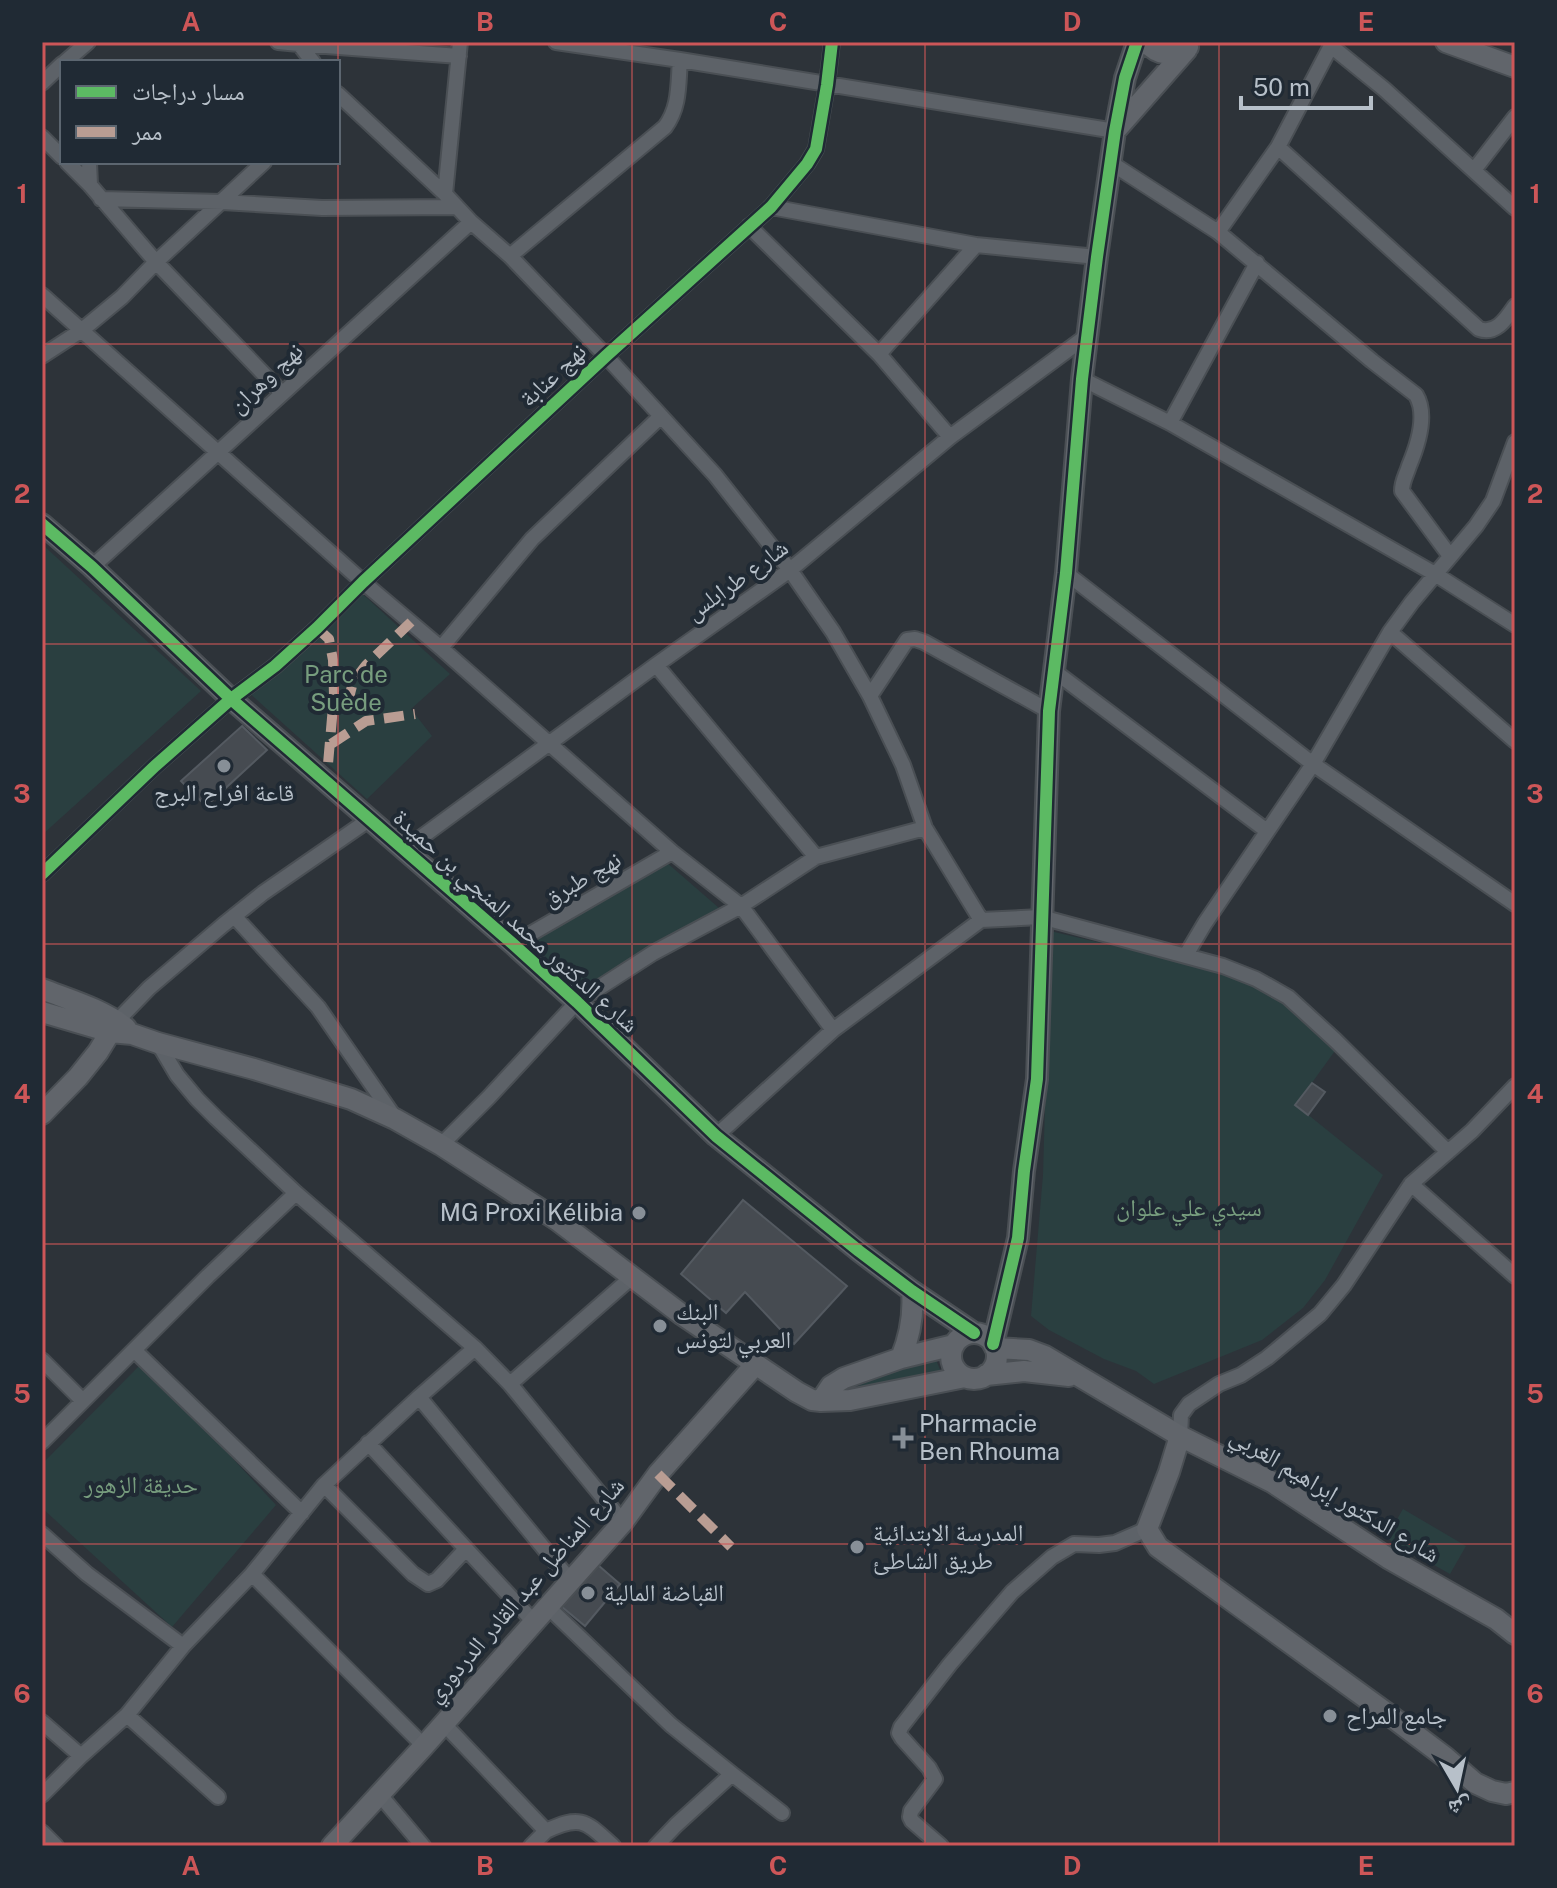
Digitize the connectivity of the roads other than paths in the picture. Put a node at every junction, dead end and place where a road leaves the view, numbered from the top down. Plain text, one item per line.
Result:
1 (88, 42) edge
2 (278, 42) edge
3 (556, 42) edge
4 (832, 42) edge
5 (1137, 42) edge
6 (1146, 42) edge
7 (1446, 42) edge
8 (299, 44) junction
9 (1332, 44) edge
10 (1190, 45) edge
11 (459, 49) edge
12 (67, 60) edge
13 (311, 60) edge
14 (680, 60) junction
15 (60, 66) edge
16 (1515, 67) edge
17 (42, 83) edge
18 (827, 85) junction
19 (340, 96) edge
20 (1515, 117) edge
21 (1115, 131) junction
22 (42, 137) edge
23 (1278, 147) junction
24 (60, 155) edge
25 (1111, 163) junction
26 (69, 164) edge
27 (89, 164) edge
28 (262, 164) edge
29 (1474, 170) junction
30 (90, 185) junction
31 (445, 194) junction
32 (101, 199) junction
33 (222, 202) junction
34 (455, 207) junction
35 (771, 207) junction
36 (1515, 208) edge
37 (471, 222) junction
38 (749, 226) junction
39 (1218, 232) junction
40 (976, 245) junction
41 (510, 256) junction
42 (1097, 257) junction
43 (156, 262) junction
44 (1257, 263) junction
45 (42, 295) edge
46 (1513, 312) edge
47 (82, 330) junction
48 (1088, 335) junction
49 (879, 354) junction
50 (42, 356) edge
51 (606, 356) junction
52 (1082, 379) junction
53 (282, 393) junction
54 (660, 417) junction
55 (1170, 423) junction
56 (950, 437) junction
57 (1515, 442) edge
58 (218, 453) junction
59 (42, 524) edge
60 (1450, 556) junction
61 (92, 567) junction
62 (790, 570) junction
63 (1066, 573) junction
64 (1435, 574) junction
65 (363, 582) junction
66 (1515, 625) edge
67 (1390, 632) junction
68 (441, 648) junction
69 (656, 665) junction
70 (1054, 671) junction
71 (870, 696) junction
72 (231, 699) junction
73 (1049, 711) junction
74 (1515, 741) edge
75 (550, 744) junction
76 (1313, 764) junction
77 (370, 819) junction
78 (925, 828) junction
79 (1267, 831) junction
80 (404, 850) junction
81 (672, 852) junction
82 (816, 857) junction
83 (42, 874) edge
84 (1515, 904) edge
85 (741, 906) junction
86 (234, 916) junction
87 (1041, 917) junction
88 (981, 920) junction
89 (513, 944) junction
90 (1186, 955) junction
91 (42, 989) edge
92 (577, 1002) junction
93 (42, 1012) edge
94 (120, 1029) junction
95 (833, 1030) junction
96 (158, 1043) junction
97 (1515, 1086) edge
98 (42, 1114) edge
99 (395, 1119) junction
100 (716, 1136) junction
101 (441, 1145) junction
102 (1448, 1152) junction
103 (1411, 1184) junction
104 (296, 1193) junction
105 (1515, 1276) edge
106 (632, 1277) junction
107 (912, 1291) junction
108 (985, 1340) junction
109 (954, 1345) junction
110 (475, 1348) junction
111 (135, 1351) junction
112 (901, 1358) junction
113 (42, 1360) edge
114 (755, 1365) junction
115 (986, 1375) junction
116 (965, 1377) junction
117 (1085, 1379) junction
118 (510, 1384) junction
119 (419, 1397) junction
120 (83, 1401) junction
121 (821, 1401) junction
122 (1180, 1436) junction
123 (42, 1442) edge
124 (368, 1443) junction
125 (324, 1485) junction
126 (302, 1513) junction
127 (623, 1522) junction
128 (1147, 1529) junction
129 (42, 1534) edge
130 (466, 1549) junction
131 (252, 1574) junction
132 (570, 1580) junction
133 (540, 1614) junction
134 (1515, 1634) edge
135 (183, 1646) junction
136 (127, 1715) junction
137 (42, 1722) edge
138 (444, 1724) junction
139 (424, 1746) junction
140 (81, 1756) junction
141 (732, 1774) junction
142 (1515, 1792) edge
143 (42, 1795) edge
144 (380, 1795) junction
145 (218, 1797) dead end
146 (782, 1813) dead end
147 (546, 1831) junction
148 (42, 1832) edge
149 (56, 1846) edge
150 (332, 1846) edge
151 (423, 1846) edge
152 (531, 1846) edge
153 (613, 1846) edge
154 (656, 1846) edge
155 (941, 1846) edge

1 - 12 street
2 - 8 street
3 - 14 street
4 - 18 street, نهج عنابة
5 - 21 street
6 - 10 street
7 - 16 street
8 - 11 street
8 - 13 street
9 - 23 street
9 - 29 street
10 - 21 street
11 - 31 street
14 - 18 street
14 - 41 street
15 - 17 street
18 - 21 street
18 - 35 street, نهج عنابة
19 - 31 street
20 - 29 street
21 - 25 street
22 - 24 street
23 - 39 street
23 - 46 street
25 - 39 street
25 - 42 street
26 - 30 street
27 - 30 street
28 - 33 street
29 - 36 street
30 - 32 street
31 - 34 street
32 - 33 street
32 - 43 street
33 - 34 street
33 - 43 street
34 - 37 street
35 - 38 street, نهج عنابة
35 - 40 street
37 - 41 street
37 - 53 street, نهج وهران
38 - 49 street
38 - 51 street, نهج عنابة
39 - 44 street
40 - 42 street
40 - 49 street
41 - 51 street
42 - 48 street
43 - 47 street
43 - 53 street
44 - 55 street
44 - 60 street
45 - 47 street
47 - 50 street
47 - 58 street
48 - 52 street
48 - 56 street, شارع طرابلس
49 - 56 street
51 - 54 street
51 - 65 street, نهج عنابة
52 - 55 street
52 - 63 street
53 - 58 street, نهج وهران
54 - 62 street
54 - 68 street
55 - 64 street
56 - 62 street, شارع طرابلس
57 - 60 street
58 - 61 street, نهج وهران
58 - 65 street
59 - 61 street, شارع الدكتور محمد المنجي بن حميدة
60 - 64 street
61 - 72 street, شارع الدكتور محمد المنجي بن حميدة
62 - 69 street, شارع طرابلس
62 - 71 street
63 - 70 street
63 - 76 street
64 - 66 street
64 - 67 street
65 - 68 street
65 - 72 street, نهج عنابة
67 - 74 street
67 - 76 street
68 - 75 street
69 - 75 street, شارع طرابلس
69 - 82 street
70 - 73 street
70 - 79 street
71 - 73 street
71 - 78 street
72 - 77 street, شارع الدكتور محمد المنجي بن حميدة
72 - 83 street, نهج عنابة
73 - 87 street
75 - 80 street, شارع طرابلس
75 - 81 street
76 - 79 street
76 - 84 street
77 - 80 street, شارع الدكتور محمد المنجي بن حميدة
77 - 86 street
78 - 82 street
78 - 88 street
79 - 90 street
80 - 89 street, شارع الدكتور محمد المنجي بن حميدة
81 - 85 street
81 - 89 street, نهج طبرق
82 - 85 street
85 - 92 street
85 - 95 street
86 - 94 street
86 - 99 street
87 - 88 street
87 - 90 street
87 - 108 street
88 - 95 street
89 - 92 street, شارع الدكتور محمد المنجي بن حميدة
90 - 102 street
91 - 94 street
92 - 100 street, شارع الدكتور محمد المنجي بن حميدة
92 - 101 street
93 - 94 street
94 - 96 street
94 - 98 street
95 - 100 street
96 - 99 street
96 - 104 street
97 - 102 street
99 - 101 street
100 - 107 street, شارع الدكتور محمد المنجي بن حميدة
101 - 106 street
102 - 103 street
103 - 105 street
103 - 122 street
104 - 110 street
104 - 111 street
106 - 114 street
106 - 118 street
107 - 108 street, شارع الدكتور محمد المنجي بن حميدة
107 - 112 street
108 - 109 street
108 - 115 street
108 - 117 street, شارع الدكتور إبراهيم الغربي
109 - 112 street
109 - 116 street
110 - 118 street
110 - 119 street
111 - 120 street
111 - 126 street
112 - 121 street
113 - 120 street
114 - 121 street
114 - 127 street, شارع المناضل عبد القادر الدردوري
115 - 116 street
115 - 117 street
116 - 121 street
117 - 122 street, شارع الدكتور إبراهيم الغربي
118 - 127 street
119 - 124 street
119 - 132 street
120 - 123 street
122 - 128 street
122 - 134 street, شارع الدكتور إبراهيم الغربي
124 - 125 street
124 - 130 street
125 - 126 street
125 - 130 street
126 - 131 street
127 - 132 street, شارع المناضل عبد القادر الدردوري
128 - 142 street
128 - 155 street
129 - 135 street
130 - 133 street
131 - 135 street
131 - 139 street
132 - 133 street, شارع المناضل عبد القادر الدردوري
133 - 138 street, شارع المناضل عبد القادر الدردوري
133 - 141 street
135 - 136 street
136 - 140 street
136 - 145 street
137 - 140 street
138 - 139 street, شارع المناضل عبد القادر الدردوري
138 - 147 street
139 - 144 street, شارع المناضل عبد القادر الدردوري
140 - 143 street
141 - 146 street
141 - 154 street
144 - 150 street, شارع المناضل عبد القادر الدردوري
144 - 151 street
147 - 152 street
147 - 153 street
148 - 149 street

